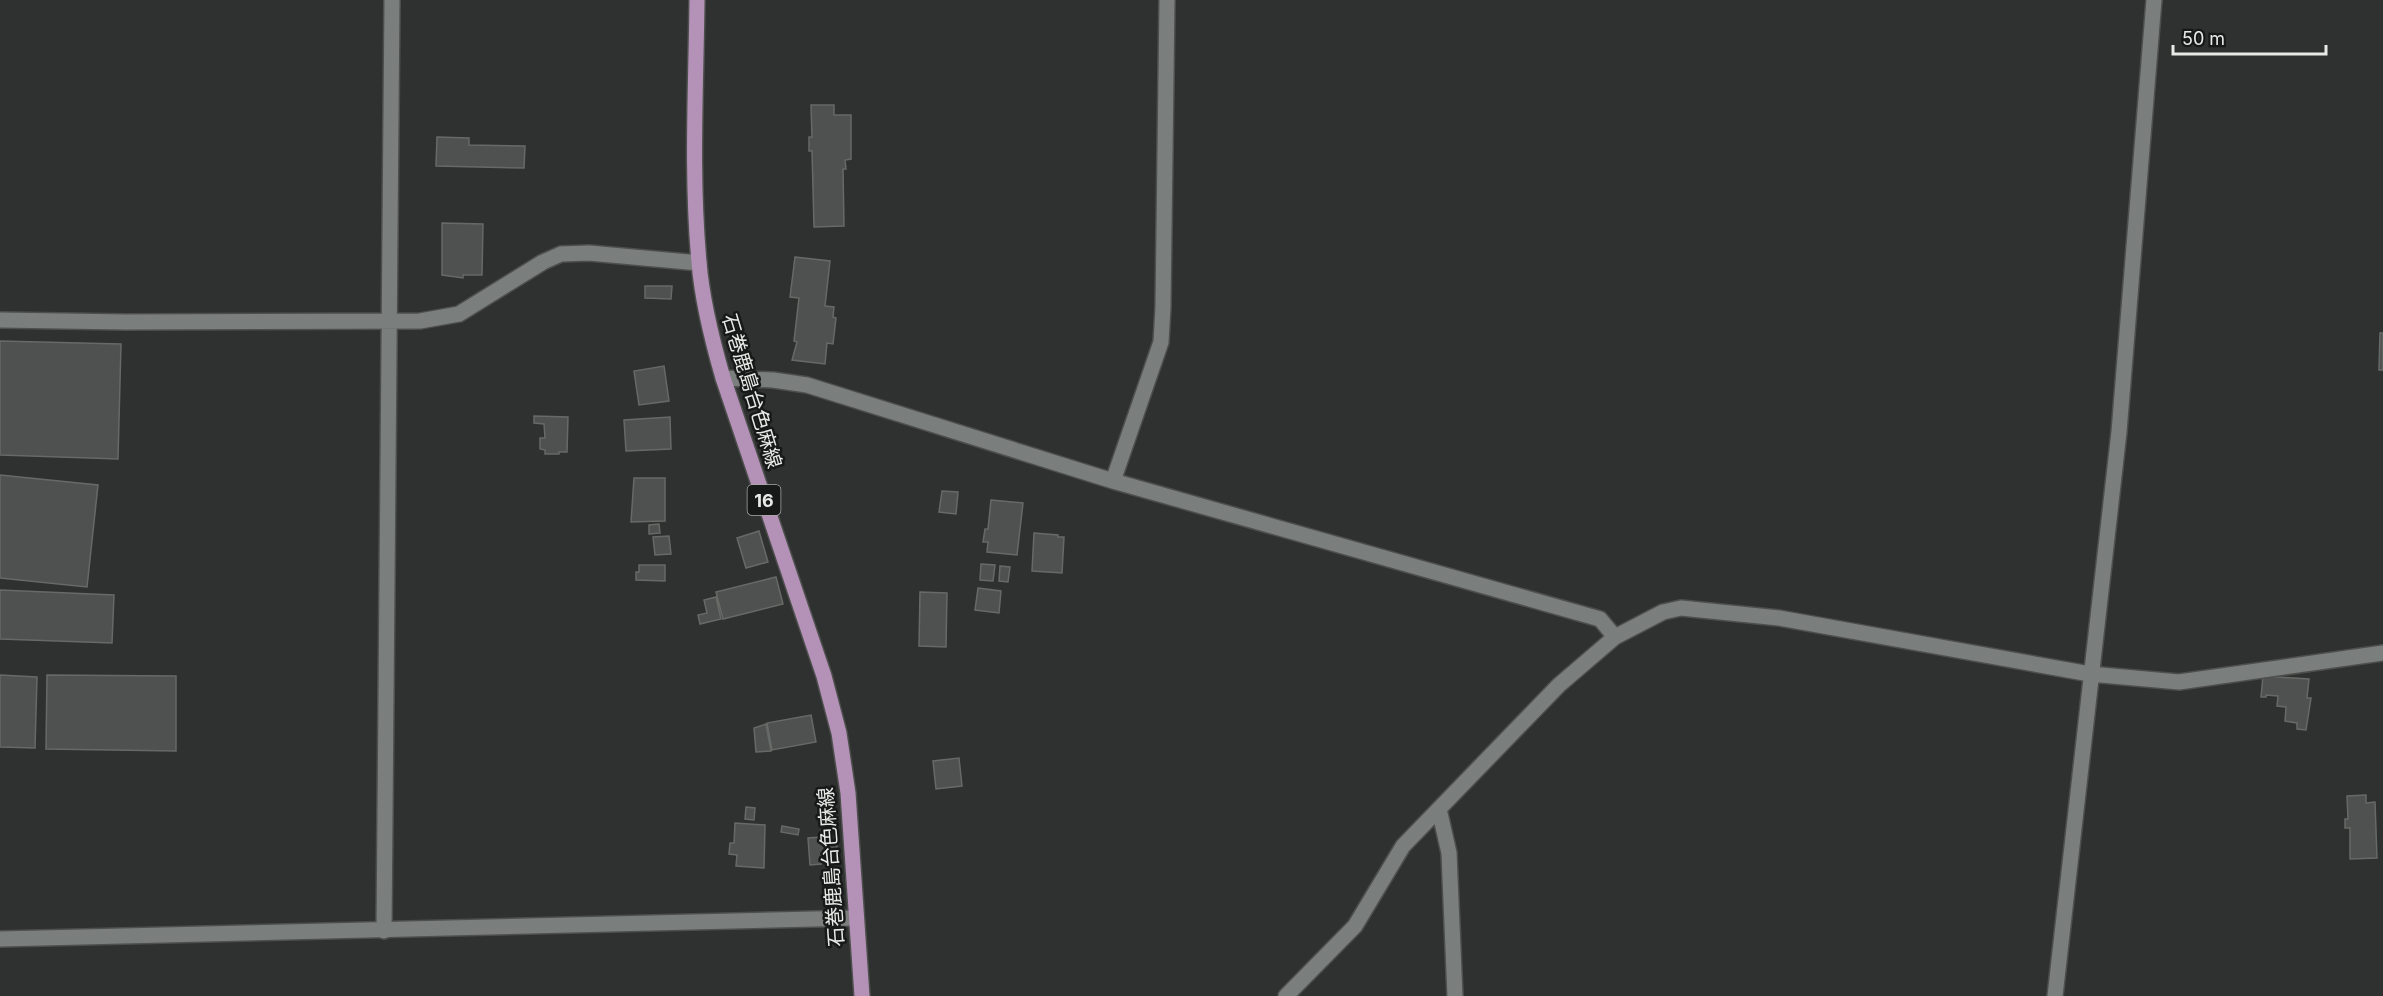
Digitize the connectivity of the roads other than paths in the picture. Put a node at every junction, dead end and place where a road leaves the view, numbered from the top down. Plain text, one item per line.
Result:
1 (392, 0) edge
2 (697, 0) edge
3 (1167, 0) edge
4 (2154, 0) edge
5 (699, 263) junction
6 (0, 320) edge
7 (388, 322) junction
8 (723, 378) junction
9 (1113, 481) junction
10 (1615, 637) junction
11 (2383, 653) edge
12 (2090, 674) junction
13 (1440, 809) junction
14 (856, 918) junction
15 (384, 931) junction
16 (0, 939) edge
17 (861, 996) edge
18 (1286, 996) edge
19 (1455, 996) edge
20 (2055, 996) edge

1 - 7 street
2 - 5 main road, 石巻鹿島台色麻線 / 16
3 - 9 street
4 - 12 street
5 - 7 street
5 - 8 main road, 石巻鹿島台色麻線 / 16
6 - 7 street
7 - 15 street
8 - 9 street
8 - 14 main road, 石巻鹿島台色麻線 / 16
9 - 10 street
10 - 12 street
10 - 13 street
11 - 12 street
12 - 20 street
13 - 18 street
13 - 19 street
14 - 15 street
14 - 17 main road, 石巻鹿島台色麻線 / 16
15 - 16 street

